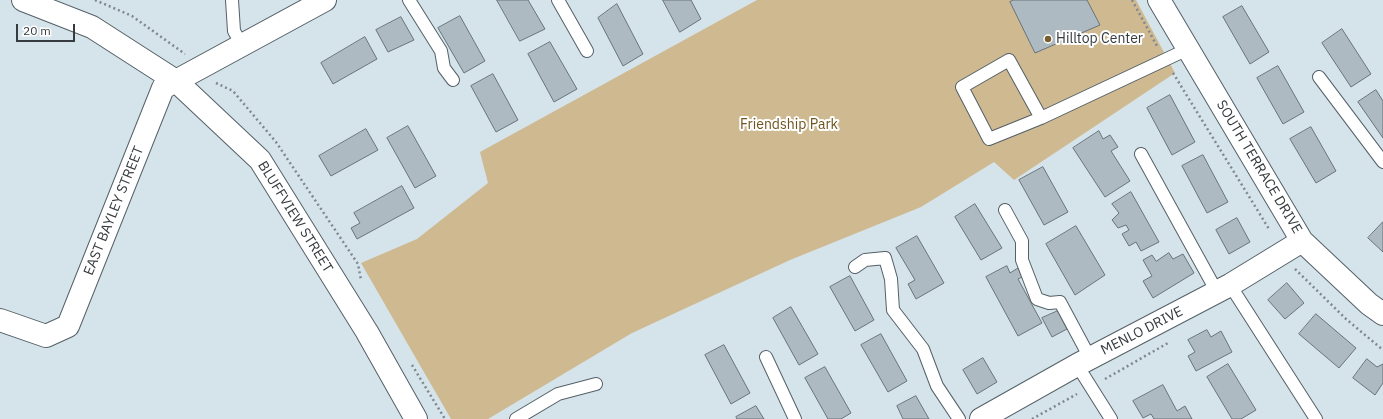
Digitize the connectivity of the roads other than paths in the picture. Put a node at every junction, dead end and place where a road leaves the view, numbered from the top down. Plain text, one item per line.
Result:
1 (23, 0) edge
2 (232, 0) edge
3 (325, 0) edge
4 (409, 0) edge
5 (558, 0) edge
6 (1160, 0) edge
7 (242, 45) junction
8 (1188, 49) junction
9 (587, 51) dead end
10 (1319, 78) dead end
11 (453, 80) dead end
12 (176, 81) junction
13 (1041, 118) junction
14 (1141, 154) dead end
15 (1383, 162) edge
16 (1005, 210) dead end
17 (1294, 254) junction
18 (855, 267) dead end
19 (1224, 288) junction
20 (1383, 314) edge
21 (0, 320) edge
22 (766, 357) dead end
23 (1084, 361) junction
24 (596, 384) dead end
25 (416, 419) edge
26 (516, 419) edge
27 (795, 419) edge
28 (959, 419) edge
29 (981, 419) edge
30 (1111, 419) edge
31 (1316, 419) edge

1 - 12 street, BLUFFVIEW STREET
2 - 7 lane
3 - 7 street, EAST BAYLEY STREET
4 - 11 lane
5 - 9 lane
6 - 8 street, SOUTH TERRACE DRIVE
7 - 12 street, EAST BAYLEY STREET
8 - 13 lane
8 - 17 street, SOUTH TERRACE DRIVE
10 - 15 lane
12 - 21 street, EAST BAYLEY STREET
12 - 25 street, BLUFFVIEW STREET
13 - 13 lane
14 - 19 lane
16 - 23 lane
17 - 19 street, MENLO DRIVE
17 - 20 street, SOUTH TERRACE DRIVE
18 - 28 lane
19 - 23 street, MENLO DRIVE
19 - 31 lane
22 - 27 lane
23 - 29 street, MENLO DRIVE
23 - 30 lane
24 - 26 lane

